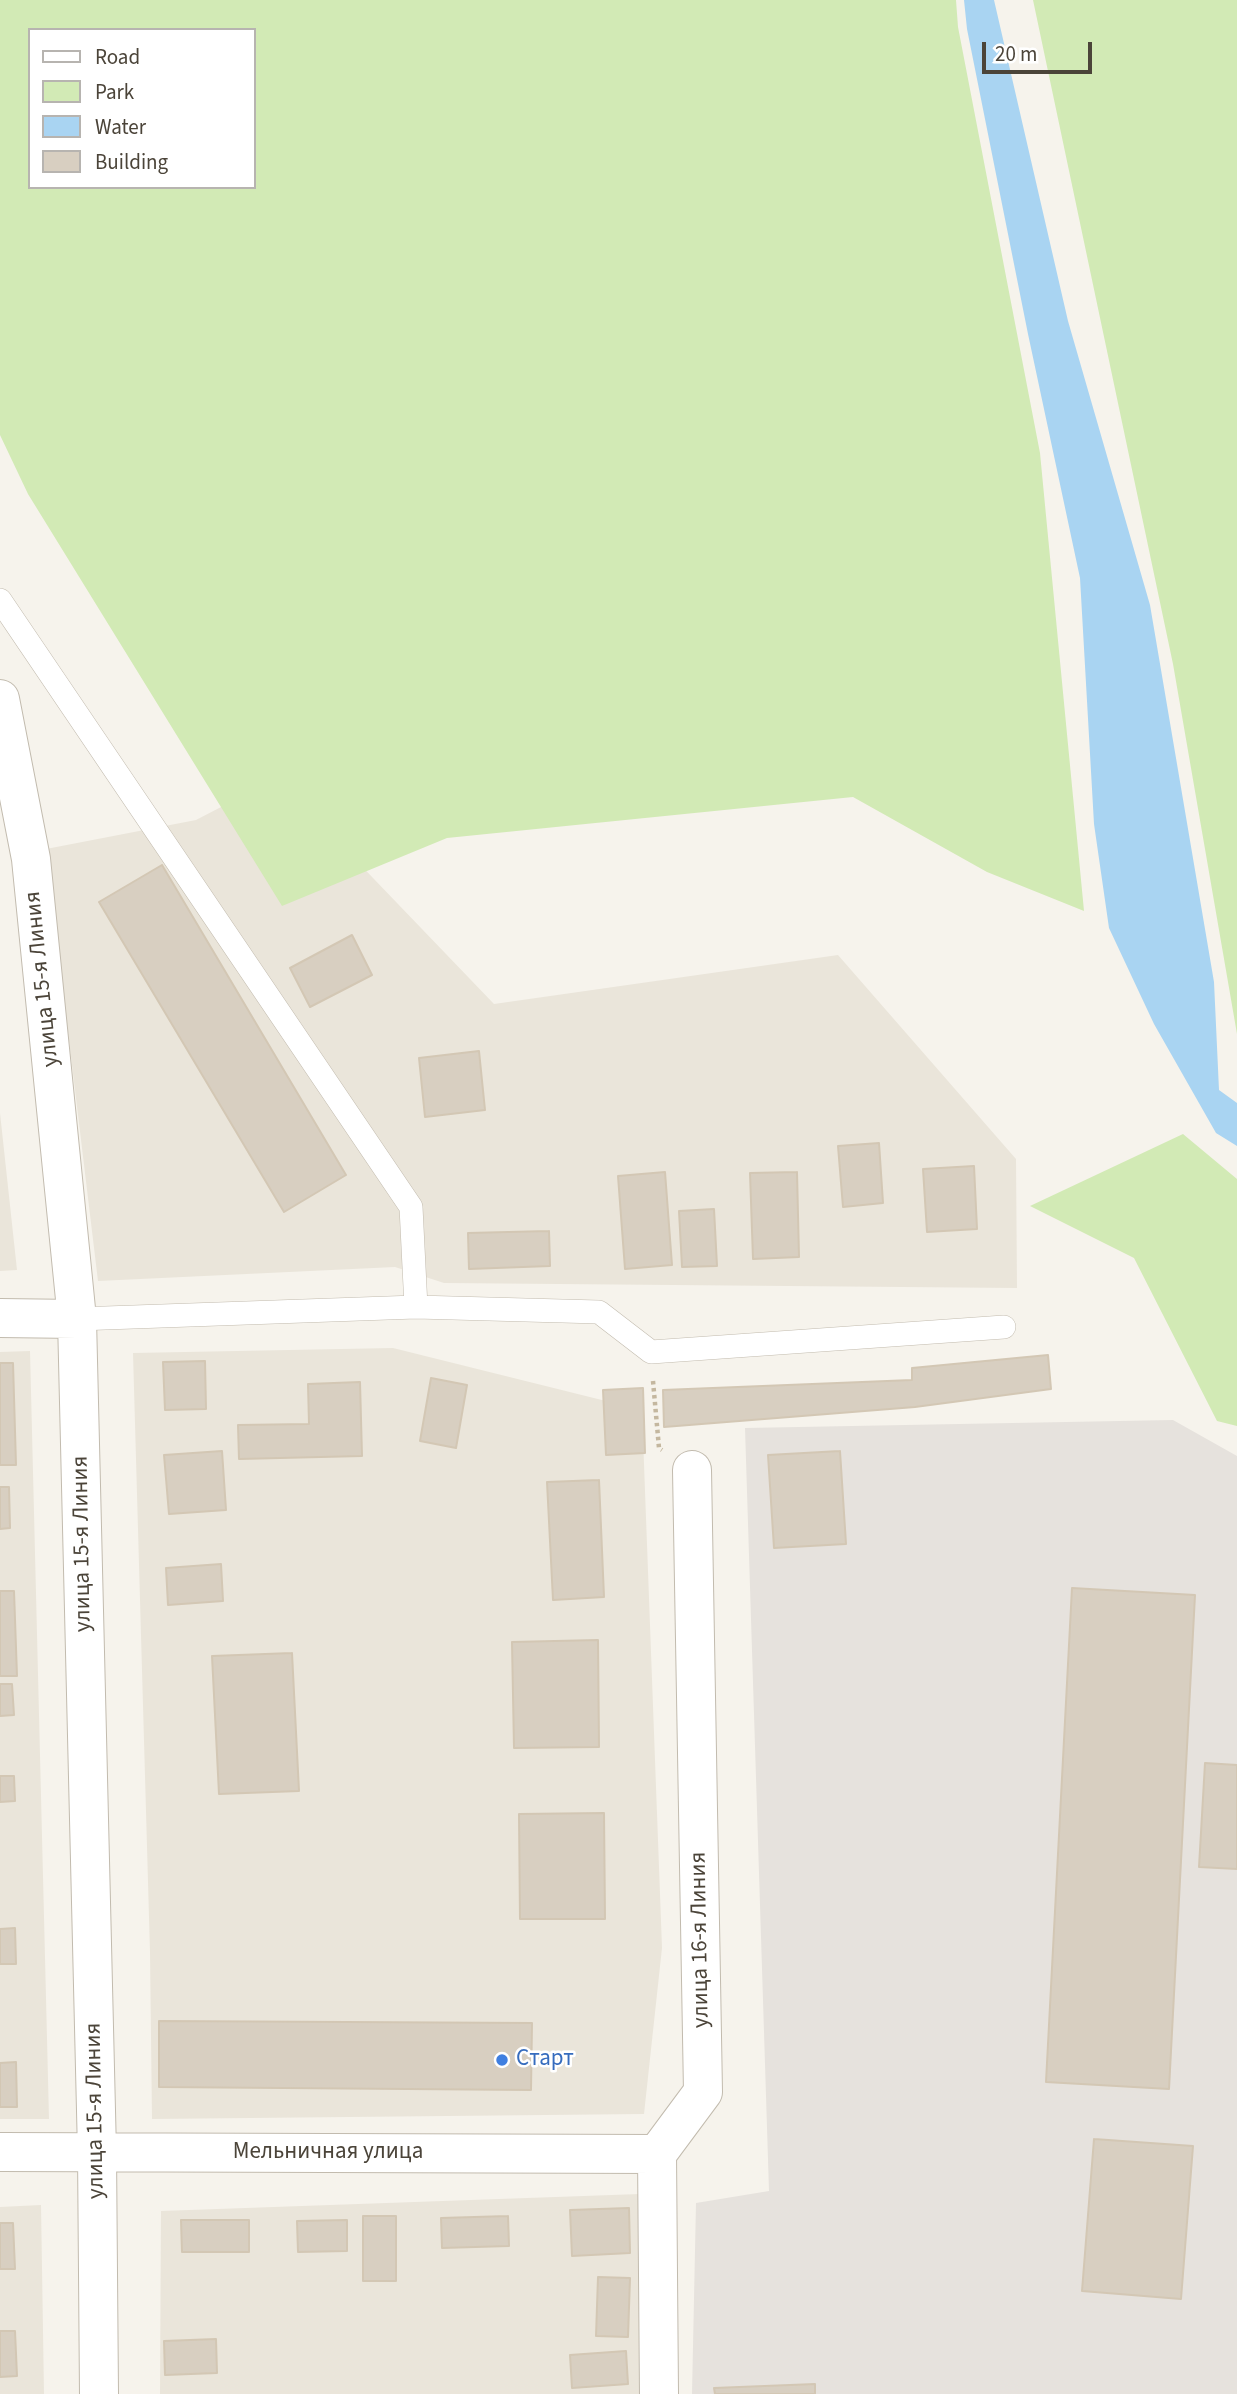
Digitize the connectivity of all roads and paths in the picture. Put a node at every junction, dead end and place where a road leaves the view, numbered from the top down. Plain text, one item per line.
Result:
1 (0, 600) edge
2 (0, 699) edge
3 (416, 1307) junction
4 (0, 1318) edge
5 (77, 1319) junction
6 (1004, 1327) dead end
7 (650, 1352) junction
8 (692, 1470) joint
9 (0, 2152) edge
10 (97, 2152) junction
11 (657, 2154) junction
12 (99, 2394) edge
13 (659, 2394) edge

1 - 3 lane
2 - 5 street, улица 15-я Линия
3 - 5 lane
3 - 7 lane
4 - 5 street
5 - 10 street, улица 15-я Линия
6 - 7 lane
7 - 8 path
8 - 11 street, улица 16-я Линия
9 - 10 street, Мельничная улица
10 - 11 street, Мельничная улица
10 - 12 street, улица 15-я Линия
11 - 13 street

